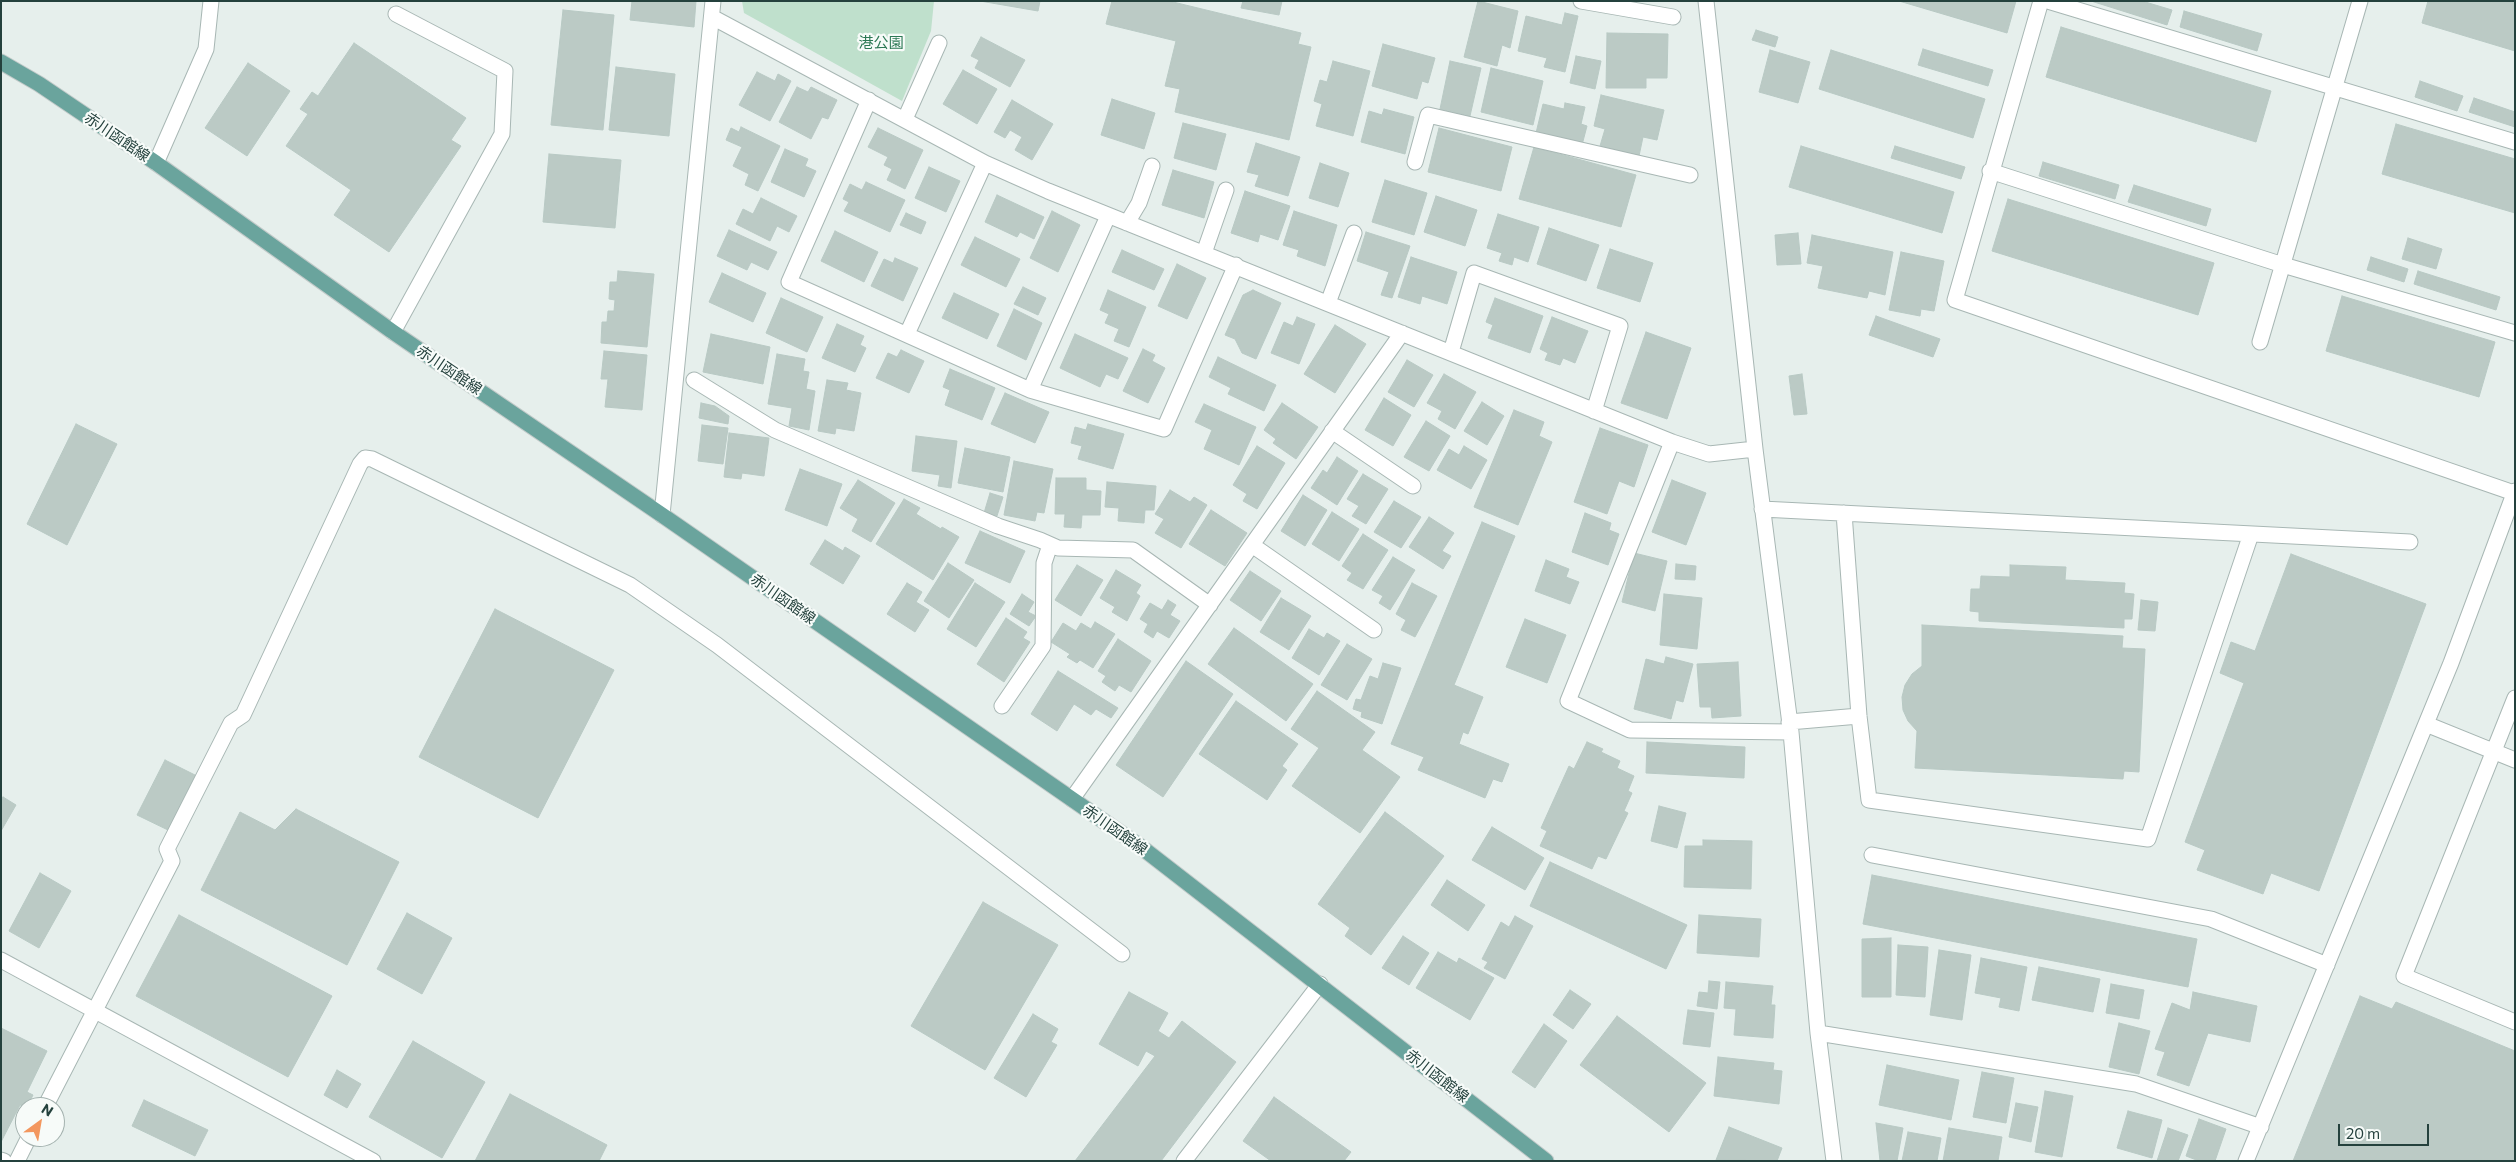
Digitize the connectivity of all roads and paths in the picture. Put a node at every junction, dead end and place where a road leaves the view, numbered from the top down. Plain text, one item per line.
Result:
1 (211, 1) edge
2 (713, 1) edge
3 (1581, 1) edge
4 (1706, 1) edge
5 (2041, 1) edge
6 (2048, 1) edge
7 (2360, 1) edge
8 (396, 14) dead end
9 (712, 17) junction
10 (1673, 17) dead end
11 (939, 43) dead end
12 (1, 62) edge
13 (2335, 87) junction
14 (869, 100) junction
15 (905, 119) junction
16 (2515, 142) edge
17 (1416, 162) dead end
18 (156, 163) junction
19 (985, 163) junction
20 (1152, 166) dead end
21 (1990, 171) junction
22 (1690, 175) dead end
23 (1226, 190) dead end
24 (1108, 216) junction
25 (1127, 223) junction
26 (1354, 233) dead end
27 (1204, 253) junction
28 (1236, 265) junction
29 (2283, 265) junction
30 (1328, 303) junction
31 (393, 332) junction
32 (1402, 333) junction
33 (2515, 333) edge
34 (907, 334) junction
35 (2260, 342) dead end
36 (1451, 352) junction
37 (694, 380) dead end
38 (1030, 390) junction
39 (1594, 411) junction
40 (1332, 431) junction
41 (1672, 442) junction
42 (1755, 449) junction
43 (1413, 486) dead end
44 (2514, 492) edge
45 (1762, 509) junction
46 (1844, 513) junction
47 (662, 514) junction
48 (2251, 534) junction
49 (2410, 542) dead end
50 (1050, 545) junction
51 (1252, 545) junction
52 (1210, 605) junction
53 (1374, 630) dead end
54 (2515, 698) edge
55 (1002, 706) dead end
56 (1859, 716) junction
57 (2426, 724) junction
58 (1790, 727) junction
59 (2493, 751) junction
60 (2515, 760) edge
61 (1072, 799) junction
62 (1872, 855) dead end
63 (1122, 954) dead end
64 (1, 960) edge
65 (2327, 965) junction
66 (1320, 984) junction
67 (95, 1012) junction
68 (2515, 1022) edge
69 (1818, 1033) junction
70 (50, 1097) edge
71 (2261, 1127) junction
72 (24, 1147) edge
73 (1542, 1160) edge
74 (17, 1161) edge
75 (373, 1161) edge
76 (1184, 1161) edge
77 (1834, 1161) edge
78 (2246, 1161) edge

1 - 18 street
2 - 9 street
3 - 10 street
4 - 42 street
5 - 21 street
6 - 13 street
7 - 13 street
8 - 31 street
9 - 14 street
9 - 47 street
11 - 15 street
12 - 18 main road, 赤川函館線
13 - 16 street
13 - 29 street
14 - 15 street
14 - 34 street
15 - 19 street
17 - 22 street
18 - 31 main road, 赤川函館線
19 - 24 street
19 - 34 street
20 - 25 street
21 - 29 street
21 - 44 street
23 - 27 street
24 - 25 street
24 - 38 street
25 - 27 street
26 - 30 street
27 - 28 street
28 - 30 street
28 - 38 street
29 - 33 street
29 - 35 street
30 - 32 street
31 - 47 main road, 赤川函館線
32 - 36 street
32 - 40 street
34 - 38 street
36 - 39 street
36 - 39 street
37 - 50 street
39 - 41 street
40 - 43 street
40 - 51 street
41 - 42 street
41 - 58 street
42 - 45 street
44 - 57 street
45 - 46 street
45 - 58 street
46 - 48 street
46 - 56 street
47 - 61 main road, 赤川函館線
48 - 49 street
48 - 56 street
50 - 52 street
50 - 55 street
51 - 52 street
51 - 53 street
52 - 61 street
54 - 59 street
56 - 58 street
57 - 59 street
57 - 65 street
58 - 69 street
59 - 60 street
59 - 68 street
61 - 66 main road, 赤川函館線
62 - 65 street
63 - 67 street
64 - 67 street
65 - 71 street
66 - 73 main road, 赤川函館線
66 - 76 street
67 - 70 street
67 - 75 street
69 - 71 street
69 - 77 street
71 - 78 street
72 - 74 street

